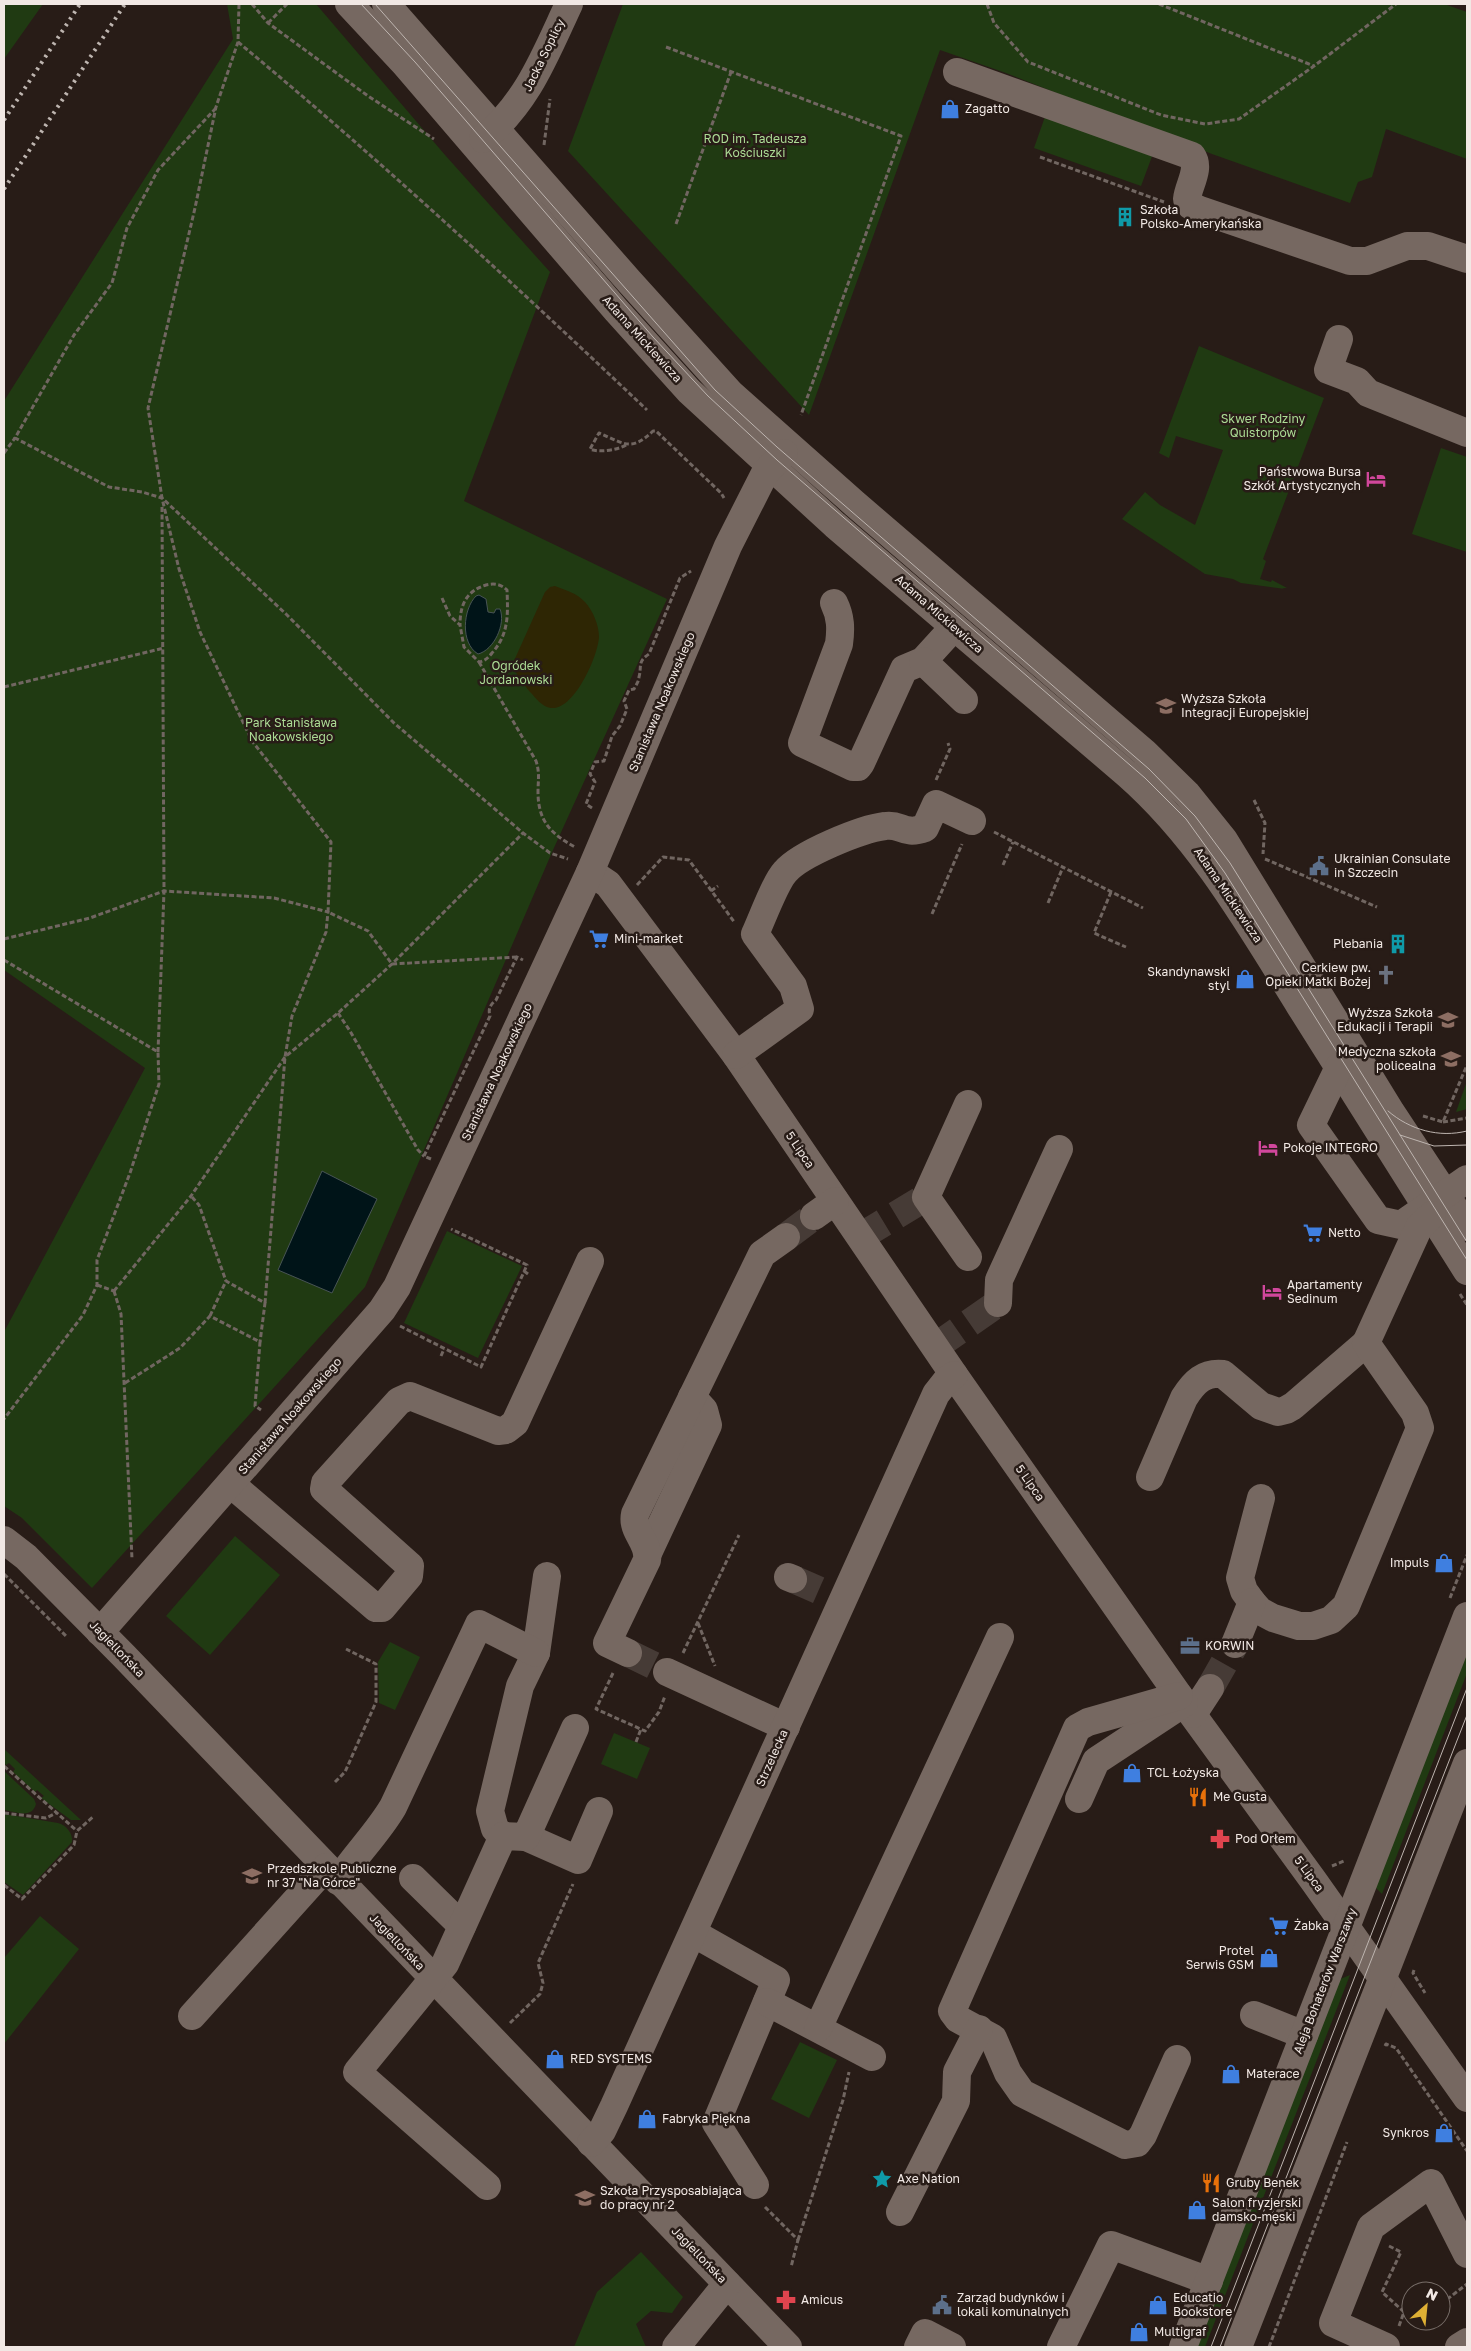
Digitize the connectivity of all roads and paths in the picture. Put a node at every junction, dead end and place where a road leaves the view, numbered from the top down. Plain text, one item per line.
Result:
1 (239, 4) edge
2 (252, 4) edge
3 (287, 4) edge
4 (349, 4) edge
5 (386, 4) edge
6 (569, 4) edge
7 (987, 4) edge
8 (1159, 4) edge
9 (1396, 4) edge
10 (268, 23) junction
11 (238, 42) junction
12 (666, 47) dead end
13 (1314, 66) junction
14 (731, 72) junction
15 (957, 72) dead end
16 (551, 96) dead end
17 (216, 108) junction
18 (496, 128) junction
19 (439, 142) dead end
20 (474, 146) junction
21 (544, 148) dead end
22 (1040, 157) dead end
23 (1165, 202) dead end
24 (676, 224) dead end
25 (1467, 259) edge
26 (1339, 339) dead end
27 (647, 410) dead end
28 (801, 415) dead end
29 (1467, 433) edge
30 (16, 438) junction
31 (626, 444) junction
32 (790, 446) junction
33 (4, 453) edge
34 (771, 467) junction
35 (162, 498) junction
36 (727, 504) dead end
37 (442, 598) dead end
38 (834, 603) dead end
39 (460, 625) junction
40 (954, 627) junction
41 (164, 648) junction
42 (923, 661) junction
43 (479, 662) junction
44 (4, 687) edge
45 (964, 700) dead end
46 (948, 743) dead end
47 (1254, 800) dead end
48 (936, 804) junction
49 (972, 821) junction
50 (523, 832) junction
51 (1013, 842) junction
52 (1263, 858) junction
53 (584, 860) junction
54 (1258, 862) dead end
55 (1003, 865) dead end
56 (1063, 867) junction
57 (630, 882) dead end
58 (718, 886) dead end
59 (164, 891) junction
60 (711, 891) junction
61 (1111, 892) junction
62 (1048, 903) dead end
63 (1377, 907) dead end
64 (1143, 908) dead end
65 (328, 912) junction
66 (932, 914) dead end
67 (740, 930) dead end
68 (4, 939) edge
69 (1126, 947) dead end
70 (517, 957) junction
71 (4, 960) edge
72 (530, 961) dead end
73 (392, 964) junction
74 (338, 1013) junction
75 (158, 1052) junction
76 (736, 1056) junction
77 (285, 1057) junction
78 (1467, 1065) edge
79 (1339, 1067) junction
80 (968, 1104) dead end
81 (1415, 1112) dead end
82 (1467, 1118) edge
83 (1443, 1122) junction
84 (1058, 1149) dead end
85 (424, 1156) junction
86 (452, 1169) junction
87 (191, 1196) junction
88 (1443, 1198) edge
89 (446, 1227) dead end
90 (1467, 1227) edge
91 (786, 1237) tunnel mouth
92 (968, 1257) dead end
93 (590, 1260) dead end
94 (1467, 1271) edge
95 (524, 1272) junction
96 (528, 1274) dead end
97 (226, 1281) junction
98 (97, 1285) junction
99 (114, 1290) junction
100 (266, 1303) junction
101 (998, 1303) dead end
102 (210, 1316) junction
103 (397, 1325) dead end
104 (260, 1342) junction
105 (1366, 1343) junction
106 (444, 1349) junction
107 (441, 1356) dead end
108 (954, 1375) junction
109 (125, 1383) junction
110 (256, 1406) dead end
111 (4, 1419) edge
112 (1150, 1477) dead end
113 (231, 1484) junction
114 (1261, 1498) dead end
115 (739, 1535) dead end
116 (4, 1540) edge
117 (1467, 1555) edge
118 (133, 1568) dead end
119 (4, 1574) edge
120 (547, 1576) dead end
121 (1252, 1602) junction
122 (1458, 1607) edge
123 (698, 1623) junction
124 (100, 1632) junction
125 (1000, 1637) dead end
126 (68, 1638) dead end
127 (1235, 1644) tunnel mouth
128 (346, 1649) dead end
129 (626, 1652) joint
130 (536, 1653) junction
131 (674, 1668) junction
132 (716, 1669) dead end
133 (1210, 1688) tunnel mouth
134 (1185, 1704) junction
135 (786, 1727) junction
136 (575, 1728) dead end
137 (641, 1729) junction
138 (636, 1742) dead end
139 (1467, 1763) edge
140 (4, 1766) edge
141 (335, 1782) dead end
142 (1079, 1800) dead end
143 (599, 1811) dead end
144 (4, 1812) edge
145 (56, 1813) junction
146 (94, 1816) dead end
147 (78, 1831) junction
148 (515, 1837) junction
149 (1347, 1854) dead end
150 (1325, 1859) dead end
151 (578, 1860) junction
152 (332, 1874) junction
153 (413, 1878) dead end
154 (4, 1885) edge
155 (462, 1926) junction
156 (1346, 1926) junction
157 (692, 1934) junction
158 (433, 1979) junction
159 (1383, 1979) junction
160 (767, 2002) junction
161 (1254, 2015) dead end
162 (192, 2016) dead end
163 (1412, 2020) junction
164 (506, 2027) dead end
165 (818, 2028) junction
166 (979, 2029) junction
167 (1304, 2035) junction
168 (1372, 2044) junction
169 (864, 2052) joint
170 (1177, 2059) dead end
171 (1467, 2098) edge
172 (1350, 2134) dead end
173 (591, 2143) junction
174 (1467, 2151) edge
175 (755, 2185) joint
176 (487, 2186) dead end
177 (900, 2212) dead end
178 (1368, 2235) junction
179 (798, 2240) junction
180 (1467, 2254) edge
181 (791, 2267) dead end
182 (1209, 2281) junction
183 (727, 2284) junction
184 (1467, 2284) edge
185 (1451, 2296) edge
186 (1401, 2309) edge
187 (1467, 2342) edge
188 (676, 2347) edge
189 (788, 2347) edge
190 (918, 2347) edge
191 (952, 2347) edge
192 (1061, 2347) edge
193 (1183, 2347) edge
194 (1238, 2347) edge
195 (1269, 2347) edge
196 (1386, 2347) edge
197 (1459, 2347) edge

1 - 11 path
2 - 10 path
3 - 10 path
4 - 20 street, Adama Mickiewicza
5 - 18 street, Adama Mickiewicza
6 - 18 street, Jacka Soplicy
7 - 13 path
8 - 13 path
9 - 13 path
10 - 19 path
11 - 17 path
11 - 27 path
12 - 14 path
14 - 24 path
14 - 28 path
15 - 25 street
16 - 21 path
17 - 30 path
17 - 35 path
18 - 20 street, Jacka Soplicy
18 - 32 street, Adama Mickiewicza
20 - 34 street, Adama Mickiewicza
22 - 23 path
26 - 29 street
30 - 33 path
30 - 35 path
31 - 31 path
31 - 36 path
32 - 34 street, Stanisława Noakowskiego
32 - 88 street, Adama Mickiewicza
34 - 40 street, Adama Mickiewicza
34 - 53 street, Stanisława Noakowskiego
35 - 41 path
35 - 50 path
35 - 65 path
37 - 39 path
38 - 42 street
39 - 43 path
39 - 43 path
40 - 42 street
40 - 79 street, Adama Mickiewicza
41 - 44 path
41 - 59 path
42 - 45 street
43 - 53 path
46 - 48 path
47 - 52 path
48 - 49 street
48 - 76 street
49 - 51 path
49 - 66 path
50 - 53 path
50 - 73 path
51 - 55 path
51 - 56 path
52 - 54 path
52 - 63 path
53 - 76 street, 5 Lipca
53 - 86 street, Stanisława Noakowskiego
56 - 61 path
56 - 62 path
57 - 60 path
58 - 60 path
59 - 65 path
59 - 68 path
59 - 75 path
60 - 67 path
61 - 64 path
61 - 69 path
65 - 73 path
65 - 77 path
70 - 72 path
70 - 73 path
70 - 85 path
71 - 75 path
73 - 74 path
74 - 77 path
74 - 85 path
75 - 98 path
76 - 108 street, 5 Lipca
77 - 87 path
77 - 100 path
78 - 83 path
79 - 88 street, Adama Mickiewicza
79 - 88 street
80 - 92 street
81 - 83 path
82 - 83 path
84 - 101 street
85 - 86 path
86 - 113 street, Stanisława Noakowskiego
87 - 97 path
87 - 99 path
88 - 90 street, Adama Mickiewicza
88 - 94 street, Adama Mickiewicza
88 - 105 street
89 - 95 path
91 - 129 street
93 - 113 street
95 - 96 path
95 - 106 path
97 - 100 path
97 - 102 path
98 - 99 path
98 - 111 path
99 - 109 path
100 - 104 path
102 - 104 path
102 - 109 path
103 - 106 path
104 - 110 path
105 - 112 street
105 - 121 street
106 - 107 path
108 - 134 street, 5 Lipca
108 - 135 street, Strzelecka
109 - 118 path
113 - 124 street, Stanisława Noakowskiego
114 - 121 street
115 - 123 path
116 - 124 street, Jagiellońska
117 - 122 path
119 - 126 path
120 - 130 street
121 - 127 street
122 - 156 street, Aleja Bohaterów Warszawy
123 - 131 path
123 - 132 path
124 - 152 street, Jagiellońska
125 - 165 street
128 - 141 path
129 - 137 path
130 - 148 street
130 - 152 street
131 - 135 street
131 - 137 path
133 - 134 street
134 - 142 street
134 - 156 street, 5 Lipca
134 - 166 street
135 - 157 street, Strzelecka
136 - 148 street
137 - 138 path
139 - 159 street
140 - 145 path
143 - 151 street
144 - 145 path
145 - 147 path
146 - 147 path
147 - 154 path
148 - 151 street
148 - 155 street
149 - 150 path
151 - 164 path
152 - 158 street, Jagiellońska
152 - 162 street
153 - 155 street
155 - 158 street
156 - 159 street, 5 Lipca
156 - 167 street, Aleja Bohaterów Warszawy
157 - 160 street
157 - 173 street, Strzelecka
158 - 173 street, Jagiellońska
158 - 176 street
159 - 163 street, 5 Lipca
159 - 168 street
160 - 165 street
160 - 175 street
161 - 167 street
163 - 168 street
163 - 171 street, 5 Lipca
165 - 169 street
166 - 170 street
166 - 177 street
167 - 182 street, Aleja Bohaterów Warszawy
168 - 174 path
168 - 194 street
169 - 179 path
172 - 195 path
173 - 183 street, Jagiellońska
175 - 179 path
178 - 180 street
178 - 186 path
178 - 196 street
179 - 181 path
182 - 192 street
182 - 193 street, Aleja Bohaterów Warszawy
183 - 188 street
183 - 189 street, Jagiellońska
184 - 185 path
187 - 197 street
190 - 191 street

